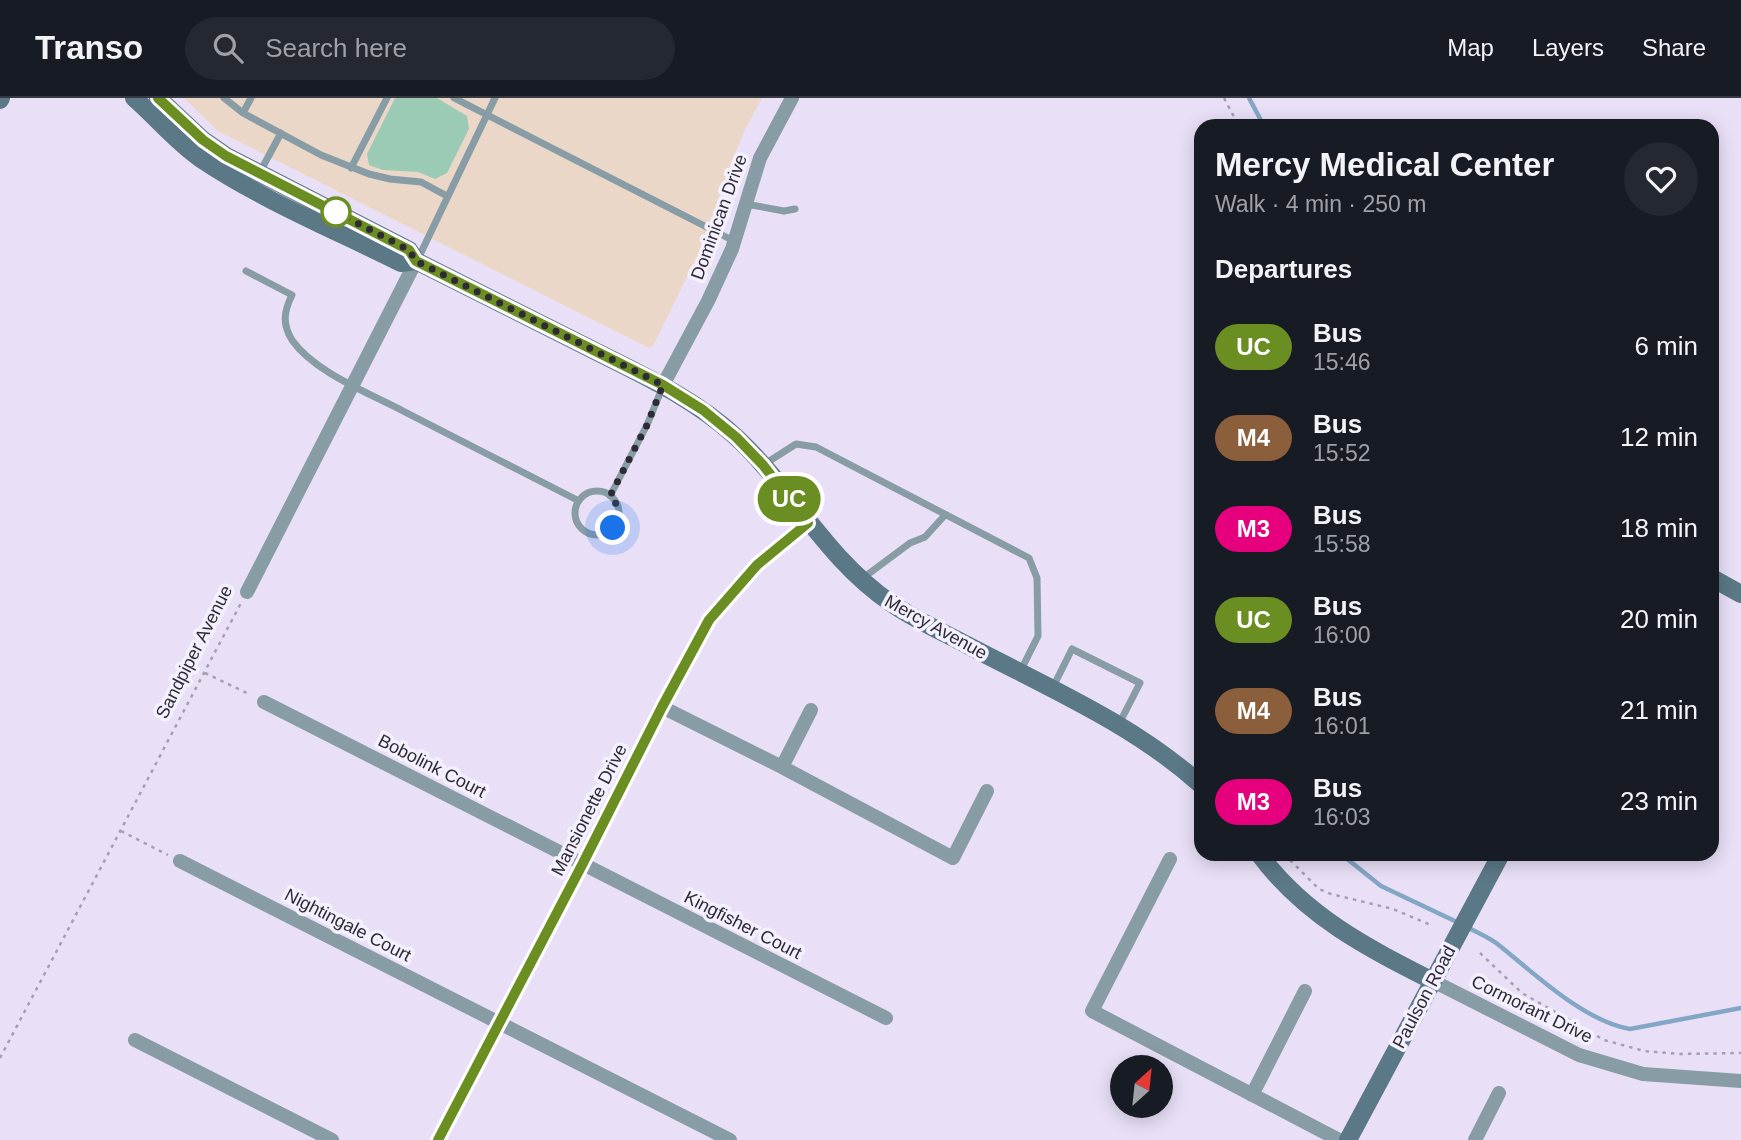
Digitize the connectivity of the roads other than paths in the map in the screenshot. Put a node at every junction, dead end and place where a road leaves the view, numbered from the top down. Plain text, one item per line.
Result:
1 (134, 98) edge
2 (158, 98) edge
3 (224, 98) edge
4 (251, 98) edge
5 (387, 98) edge
6 (454, 98) edge
7 (495, 98) edge
8 (792, 98) edge
9 (243, 113) junction
10 (486, 115) junction
11 (281, 133) junction
12 (352, 168) junction
13 (260, 172) junction
14 (447, 196) junction
15 (745, 204) junction
16 (795, 209) dead end
17 (734, 241) junction
18 (416, 261) junction
19 (246, 271) dead end
20 (353, 385) junction
21 (663, 385) junction
22 (763, 465) junction
23 (610, 496) junction
24 (579, 501) junction
25 (945, 515) junction
26 (808, 523) junction
27 (860, 580) junction
28 (1719, 582) edge
29 (247, 592) road end
30 (1741, 594) edge
31 (1019, 672) junction
32 (1052, 689) junction
33 (264, 702) road end
34 (662, 707) junction
35 (811, 710) dead end
36 (1119, 724) junction
37 (782, 767) junction
38 (1194, 779) edge
39 (987, 790) dead end
40 (1170, 859) dead end
41 (1264, 861) edge
42 (1497, 861) edge
43 (180, 862) road end
44 (582, 865) junction
45 (1433, 981) junction
46 (1305, 991) dead end
47 (886, 1018) dead end
48 (499, 1024) junction
49 (135, 1040) dead end
50 (1741, 1080) edge
51 (1499, 1093) dead end
52 (1252, 1095) junction
53 (332, 1140) edge
54 (438, 1140) edge
55 (730, 1140) edge
56 (1339, 1140) edge
57 (1348, 1140) edge
58 (1475, 1140) edge

1 - 18 street, Mercy Avenue
2 - 13 street, Mercy Avenue
3 - 9 lane
4 - 9 lane
5 - 12 lane
6 - 10 lane
7 - 10 lane
8 - 15 street, Dominican Drive
9 - 11 lane
10 - 14 lane
10 - 17 lane
11 - 12 lane
11 - 13 lane
12 - 14 lane
13 - 18 street, Mercy Avenue
14 - 18 lane
15 - 16 lane
15 - 17 street, Dominican Drive
17 - 21 street, Dominican Drive
18 - 20 street, Sandpiper Avenue
18 - 21 street, Mercy Avenue
19 - 20 lane
20 - 24 lane
20 - 29 street, Sandpiper Avenue
21 - 22 street, Mercy Avenue
21 - 23 lane
22 - 25 lane
22 - 26 street, Mercy Avenue
23 - 24 lane
23 - 24 lane
25 - 27 lane
25 - 31 lane
26 - 27 street, Mercy Avenue
26 - 34 street, Mansionette Drive
27 - 31 street, Mercy Avenue
28 - 30 street
31 - 32 street, Mercy Avenue
32 - 36 street, Mercy Avenue
32 - 36 lane
33 - 44 street, Bobolink Court
34 - 37 street
34 - 44 street, Mansionette Drive
35 - 37 street
36 - 38 street, Mercy Avenue
37 - 39 street
40 - 52 street
41 - 45 street
42 - 45 street, Paulson Road
43 - 48 street, Nightingale Court
44 - 47 street, Kingfisher Court
44 - 48 street, Mansionette Drive
45 - 50 street, Cormorant Drive
45 - 57 street, Paulson Road
46 - 52 street
48 - 54 street, Mansionette Drive
48 - 55 street, Nightingale Court
49 - 53 street
51 - 58 street
52 - 56 street

